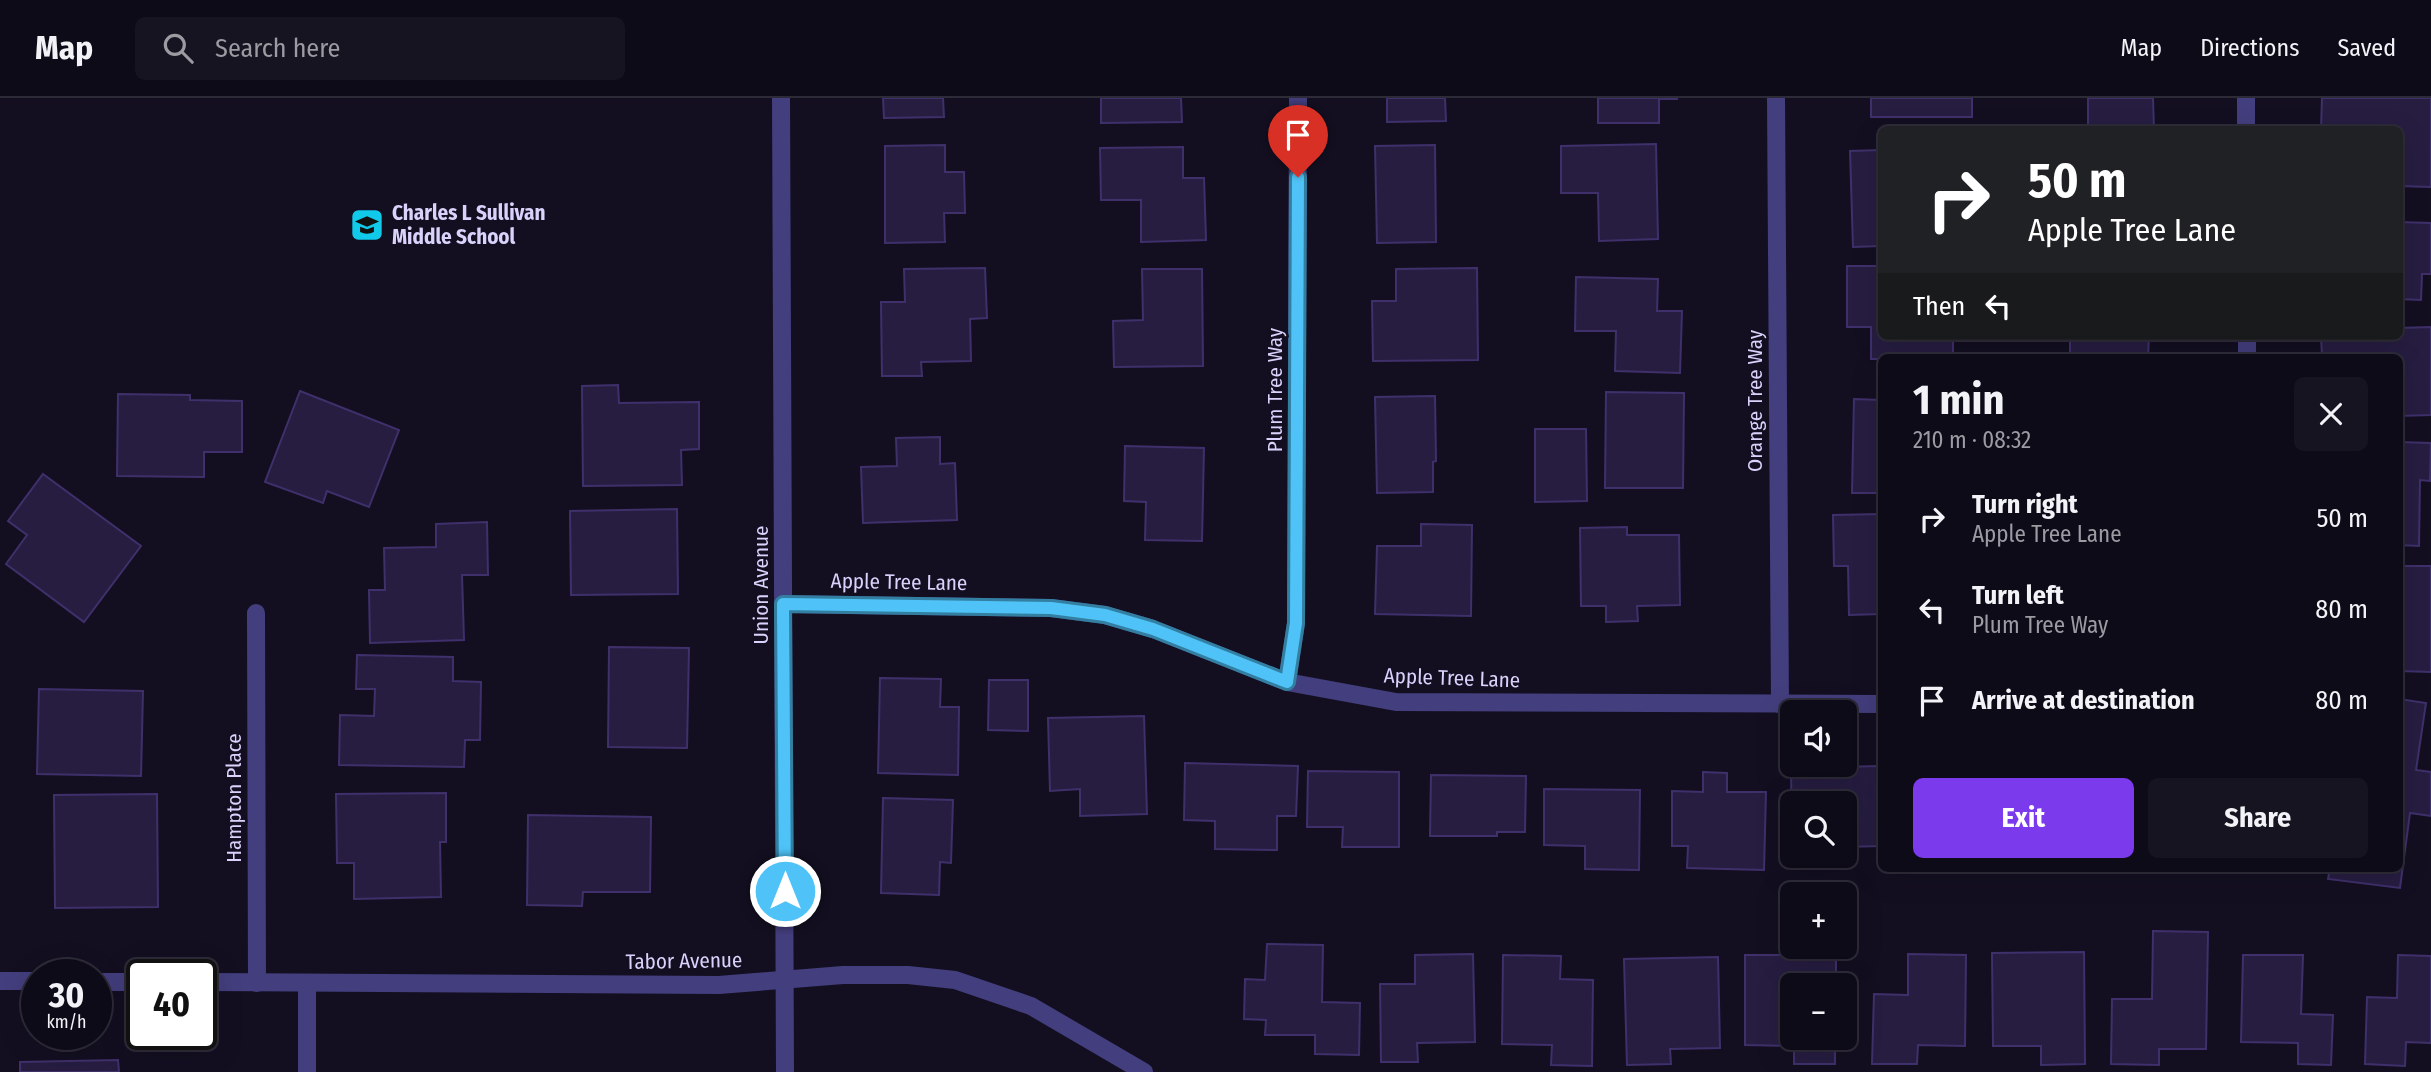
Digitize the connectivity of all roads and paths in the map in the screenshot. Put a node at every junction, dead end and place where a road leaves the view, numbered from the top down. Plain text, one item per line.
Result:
1 (781, 98) edge
2 (1298, 98) edge
3 (1776, 98) edge
4 (2246, 98) edge
5 (2246, 126) edge
6 (783, 604) junction
7 (256, 613) dead end
8 (1287, 682) junction
9 (1780, 705) joint
10 (1857, 705) edge
11 (1878, 705) edge
12 (785, 980) junction
13 (0, 981) edge
14 (21, 981) edge
15 (217, 982) edge
16 (257, 983) junction
17 (307, 984) junction
18 (307, 1072) edge
19 (785, 1072) edge
20 (1144, 1072) edge

1 - 6 street, Union Avenue
2 - 8 street, Plum Tree Way
3 - 9 street, Orange Tree Way
4 - 5 street
6 - 8 street, Apple Tree Lane
6 - 12 street, Union Avenue
7 - 16 street, Hampton Place
8 - 9 street, Apple Tree Lane
10 - 11 street, Apple Tree Lane
12 - 17 street, Tabor Avenue
12 - 19 street, Union Avenue
12 - 20 street, Tabor Avenue
13 - 14 street
15 - 16 street, Tabor Avenue
16 - 17 street, Tabor Avenue
17 - 18 street

